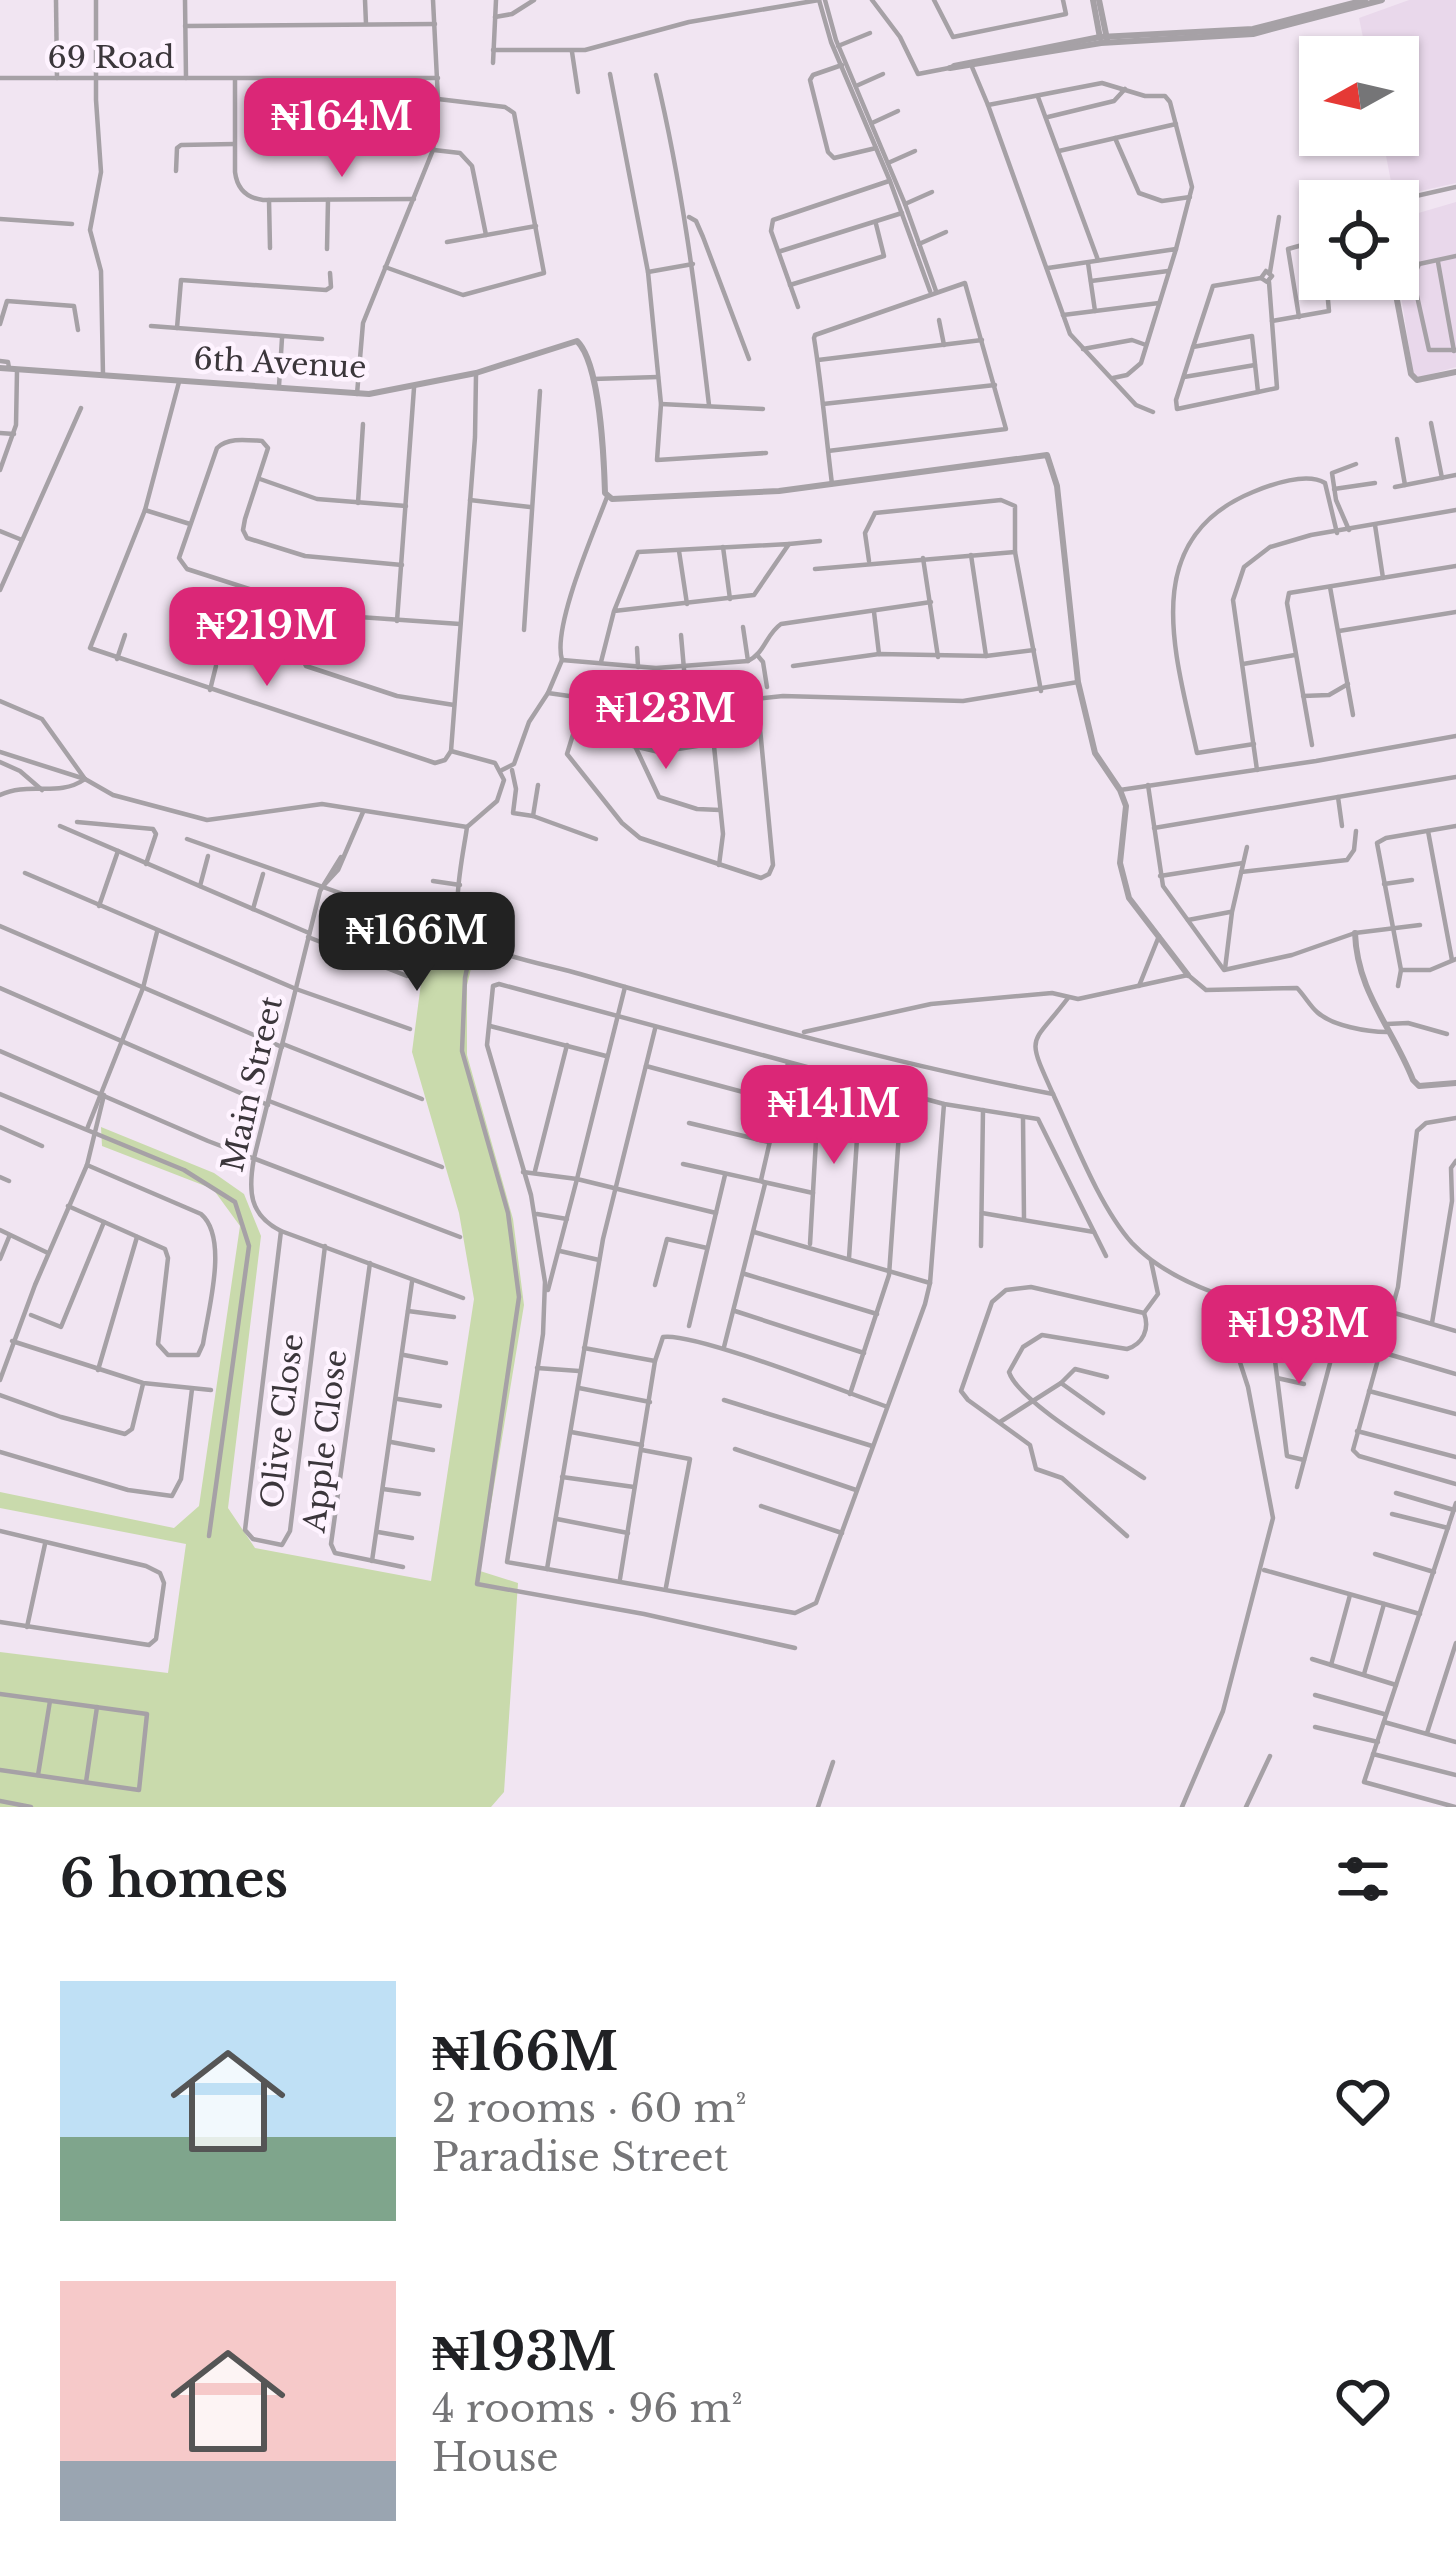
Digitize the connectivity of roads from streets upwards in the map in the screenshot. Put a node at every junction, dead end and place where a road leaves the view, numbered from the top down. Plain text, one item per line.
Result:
1 (56, 0) edge
2 (96, 0) edge
3 (185, 0) edge
4 (365, 0) edge
5 (433, 0) edge
6 (496, 0) edge
7 (534, 0) edge
8 (821, 0) edge
9 (872, 0) edge
10 (934, 0) edge
11 (1063, 0) edge
12 (1096, 0) edge
13 (1365, 0) edge
14 (1382, 0) edge
15 (495, 17) junction
16 (366, 24) junction
17 (435, 24) junction
18 (185, 26) junction
19 (870, 33) dead end
20 (1104, 40) junction
21 (838, 46) junction
22 (78, 47) dead end
23 (57, 48) junction
24 (494, 50) junction
25 (572, 52) junction
26 (493, 62) dead end
27 (843, 64) junction
28 (971, 64) junction
29 (950, 68) joint
30 (610, 74) dead end
31 (883, 74) dead end
32 (656, 75) dead end
33 (0, 78) edge
34 (57, 78) junction
35 (97, 78) junction
36 (186, 78) junction
37 (438, 78) junction
38 (235, 79) junction
39 (285, 79) junction
40 (372, 79) junction
41 (856, 86) junction
42 (1125, 89) junction
43 (578, 92) dead end
44 (1037, 95) junction
45 (438, 99) junction
46 (988, 105) junction
47 (898, 112) dead end
48 (1046, 118) junction
49 (869, 124) junction
50 (1176, 124) junction
51 (1115, 138) junction
52 (234, 144) junction
53 (879, 147) junction
54 (434, 150) junction
55 (915, 151) dead end
56 (1058, 151) junction
57 (888, 163) junction
58 (176, 171) dead end
59 (892, 180) junction
60 (1456, 187) edge
61 (932, 192) dead end
62 (1419, 195) edge
63 (1190, 197) junction
64 (415, 199) junction
65 (269, 200) junction
66 (328, 200) junction
67 (905, 210) junction
68 (686, 217) junction
69 (1280, 217) dead end
70 (0, 219) edge
71 (876, 223) junction
72 (72, 224) dead end
73 (536, 226) junction
74 (946, 232) dead end
75 (486, 235) junction
76 (447, 242) dead end
77 (919, 244) junction
78 (1299, 246) edge
79 (270, 248) dead end
80 (327, 249) dead end
81 (1176, 249) junction
82 (778, 252) junction
83 (1456, 256) edge
84 (1098, 260) junction
85 (1438, 260) junction
86 (1088, 262) junction
87 (693, 264) junction
88 (1420, 264) joint
89 (385, 268) junction
90 (1048, 268) junction
91 (1168, 271) junction
92 (648, 272) junction
93 (331, 273) dead end
94 (1265, 280) junction
95 (1090, 281) junction
96 (790, 285) junction
97 (933, 292) junction
98 (1330, 300) edge
99 (1397, 300) edge
100 (1159, 303) junction
101 (798, 307) dead end
102 (1095, 311) junction
103 (1064, 315) junction
104 (1299, 316) junction
105 (939, 320) dead end
106 (1272, 322) junction
107 (0, 324) edge
108 (151, 326) dead end
109 (176, 328) junction
110 (78, 330) dead end
111 (282, 338) junction
112 (322, 339) dead end
113 (982, 340) junction
114 (944, 345) junction
115 (1146, 345) junction
116 (1193, 347) junction
117 (1083, 349) junction
118 (1455, 351) edge
119 (749, 359) dead end
120 (818, 361) junction
121 (1256, 365) junction
122 (6, 366) edge
123 (1456, 372) edge
124 (476, 373) junction
125 (103, 375) junction
126 (1184, 376) junction
127 (658, 377) junction
128 (1111, 378) junction
129 (593, 379) junction
130 (178, 382) junction
131 (994, 385) junction
132 (414, 388) junction
133 (279, 389) junction
134 (540, 391) dead end
135 (1258, 392) junction
136 (357, 394) junction
137 (661, 404) junction
138 (823, 404) junction
139 (709, 405) junction
140 (81, 408) dead end
141 (763, 409) dead end
142 (1153, 412) dead end
143 (1431, 423) dead end
144 (363, 424) dead end
145 (0, 433) edge
146 (14, 434) junction
147 (1397, 439) dead end
148 (828, 452) junction
149 (766, 453) dead end
150 (1356, 464) dead end
151 (0, 470) edge
152 (1456, 475) edge
153 (1442, 478) junction
154 (260, 479) junction
155 (1376, 483) dead end
156 (832, 485) junction
157 (1405, 485) junction
158 (1395, 487) dead end
159 (1334, 489) junction
160 (608, 497) junction
161 (469, 500) junction
162 (358, 503) junction
163 (407, 506) junction
164 (530, 506) junction
165 (145, 510) junction
166 (1456, 510) edge
167 (190, 524) junction
168 (1375, 525) junction
169 (1349, 530) junction
170 (0, 531) edge
171 (1336, 533) junction
172 (22, 540) junction
173 (820, 541) dead end
174 (789, 544) junction
175 (723, 547) junction
176 (679, 551) junction
177 (1016, 552) junction
178 (970, 554) junction
179 (922, 557) junction
180 (869, 562) junction
181 (402, 565) junction
182 (1456, 566) edge
183 (815, 569) dead end
184 (1383, 578) junction
185 (1330, 587) junction
186 (0, 590) edge
187 (730, 598) junction
188 (931, 602) junction
189 (687, 604) junction
190 (874, 610) junction
191 (614, 611) junction
192 (318, 612) junction
193 (1456, 612) edge
194 (228, 619) dead end
195 (398, 621) junction
196 (460, 625) junction
197 (743, 627) dead end
198 (524, 629) dead end
199 (1339, 631) junction
200 (681, 634) dead end
201 (125, 635) dead end
202 (308, 644) junction
203 (637, 648) dead end
204 (1034, 650) junction
205 (879, 655) junction
206 (1295, 655) junction
207 (758, 656) junction
208 (986, 656) junction
209 (938, 657) junction
210 (117, 658) junction
211 (562, 660) junction
212 (748, 661) junction
213 (601, 662) junction
214 (1243, 664) junction
215 (216, 666) dead end
216 (794, 666) dead end
217 (638, 667) junction
218 (684, 668) junction
219 (1078, 682) junction
220 (1348, 684) junction
221 (767, 687) dead end
222 (210, 691) junction
223 (1040, 691) junction
224 (686, 692) dead end
225 (548, 693) junction
226 (1303, 696) junction
227 (757, 697) junction
228 (584, 699) junction
229 (0, 701) edge
230 (454, 705) junction
231 (1353, 716) dead end
232 (573, 732) junction
233 (760, 736) junction
234 (1456, 736) edge
235 (714, 744) junction
236 (1254, 744) junction
237 (635, 745) junction
238 (1312, 746) dead end
239 (451, 751) junction
240 (0, 752) edge
241 (0, 762) edge
242 (512, 767) junction
243 (502, 770) junction
244 (1257, 770) junction
245 (1456, 777) edge
246 (85, 778) junction
247 (538, 785) dead end
248 (1148, 785) junction
249 (42, 790) junction
250 (1120, 790) junction
251 (0, 795) edge
252 (1338, 797) junction
253 (720, 810) junction
254 (363, 812) junction
255 (533, 816) junction
256 (77, 823) dead end
257 (60, 826) dead end
258 (1342, 826) dead end
259 (1456, 826) edge
260 (467, 827) junction
261 (1154, 828) junction
262 (1355, 831) dead end
263 (1428, 831) junction
264 (187, 839) dead end
265 (596, 839) dead end
266 (1247, 848) dead end
267 (118, 850) junction
268 (208, 856) dead end
269 (146, 863) junction
270 (1243, 863) junction
271 (719, 865) junction
272 (1241, 872) junction
273 (26, 873) dead end
274 (263, 874) dead end
275 (1160, 876) junction
276 (1412, 880) dead end
277 (434, 881) dead end
278 (1384, 884) junction
279 (460, 885) junction
280 (200, 886) junction
281 (322, 886) junction
282 (99, 906) junction
283 (253, 909) junction
284 (1232, 912) junction
285 (431, 914) dead end
286 (458, 914) junction
287 (372, 915) dead end
288 (1188, 920) junction
289 (422, 922) dead end
290 (1420, 925) dead end
291 (0, 926) edge
292 (1394, 928) junction
293 (451, 931) junction
294 (157, 932) junction
295 (419, 932) dead end
296 (1355, 933) junction
297 (1160, 934) junction
298 (308, 935) junction
299 (470, 937) junction
300 (363, 959) junction
301 (1454, 960) edge
302 (1225, 970) junction
303 (1401, 970) junction
304 (1188, 975) junction
305 (1139, 986) junction
306 (1398, 986) dead end
307 (625, 987) junction
308 (0, 988) edge
309 (143, 988) junction
310 (296, 989) junction
311 (1068, 998) junction
312 (616, 1018) junction
313 (1387, 1024) junction
314 (487, 1026) junction
315 (410, 1029) dead end
316 (655, 1029) junction
317 (798, 1033) junction
318 (1393, 1033) junction
319 (1447, 1034) dead end
320 (123, 1042) junction
321 (567, 1045) junction
322 (282, 1046) junction
323 (0, 1051) edge
324 (606, 1056) junction
325 (788, 1063) junction
326 (646, 1066) junction
327 (820, 1070) junction
328 (861, 1079) junction
329 (1456, 1083) edge
330 (902, 1091) junction
331 (0, 1094) edge
332 (1053, 1094) junction
333 (104, 1095) junction
334 (422, 1099) dead end
335 (779, 1102) junction
336 (268, 1103) junction
337 (944, 1104) junction
338 (983, 1109) junction
339 (818, 1112) junction
340 (1023, 1117) junction
341 (1456, 1118) edge
342 (689, 1123) dead end
343 (0, 1127) edge
344 (90, 1130) junction
345 (769, 1142) junction
346 (42, 1146) dead end
347 (254, 1158) junction
348 (1456, 1160) edge
349 (683, 1164) dead end
350 (87, 1165) junction
351 (442, 1167) dead end
352 (535, 1171) junction
353 (523, 1172) junction
354 (725, 1175) junction
355 (0, 1177) edge
356 (577, 1179) junction
357 (9, 1180) dead end
358 (766, 1184) junction
359 (616, 1189) junction
360 (813, 1193) junction
361 (1454, 1201) edge
362 (68, 1206) junction
363 (716, 1213) junction
364 (535, 1214) junction
365 (981, 1214) junction
366 (567, 1219) junction
367 (1024, 1220) junction
368 (104, 1222) junction
369 (0, 1230) edge
370 (281, 1231) junction
371 (754, 1232) junction
372 (1094, 1232) junction
373 (10, 1234) junction
374 (137, 1237) junction
375 (460, 1237) dead end
376 (326, 1246) junction
377 (981, 1246) dead end
378 (810, 1247) junction
379 (707, 1248) junction
380 (560, 1251) junction
381 (48, 1253) junction
382 (1106, 1256) dead end
383 (849, 1258) junction
384 (0, 1259) edge
385 (599, 1260) junction
386 (1151, 1261) junction
387 (370, 1263) junction
388 (890, 1271) junction
389 (745, 1274) junction
390 (412, 1279) junction
391 (930, 1283) junction
392 (655, 1285) dead end
393 (545, 1294) junction
394 (1218, 1295) junction
395 (463, 1298) dead end
396 (408, 1311) junction
397 (735, 1311) junction
398 (1391, 1312) junction
399 (1144, 1313) junction
400 (877, 1314) junction
401 (31, 1315) dead end
402 (454, 1317) dead end
403 (1432, 1323) junction
404 (689, 1326) dead end
405 (1230, 1329) junction
406 (1456, 1331) edge
407 (1272, 1334) junction
408 (1383, 1337) junction
409 (12, 1341) junction
410 (583, 1348) junction
411 (723, 1349) junction
412 (1380, 1352) junction
413 (864, 1353) junction
414 (402, 1355) junction
415 (655, 1361) junction
416 (446, 1363) dead end
417 (537, 1367) junction
418 (98, 1370) junction
419 (579, 1371) junction
420 (1456, 1374) edge
421 (1108, 1377) dead end
422 (1277, 1378) junction
423 (0, 1380) edge
424 (143, 1382) junction
425 (1061, 1383) junction
426 (1304, 1384) dead end
427 (577, 1388) junction
428 (192, 1389) junction
429 (211, 1390) dead end
430 (1369, 1390) junction
431 (850, 1394) junction
432 (0, 1395) edge
433 (396, 1399) junction
434 (724, 1400) dead end
435 (1034, 1401) junction
436 (650, 1402) junction
437 (440, 1406) dead end
438 (886, 1406) junction
439 (1103, 1413) dead end
440 (1456, 1414) edge
441 (1000, 1422) junction
442 (1357, 1430) junction
443 (570, 1432) junction
444 (390, 1442) junction
445 (872, 1446) junction
446 (642, 1448) junction
447 (735, 1449) dead end
448 (433, 1450) dead end
449 (0, 1452) edge
450 (1456, 1457) edge
451 (1304, 1460) junction
452 (562, 1477) junction
453 (1144, 1478) dead end
454 (1456, 1484) edge
455 (635, 1487) junction
456 (1297, 1487) dead end
457 (383, 1489) junction
458 (856, 1490) junction
459 (419, 1493) dead end
460 (1396, 1493) dead end
461 (761, 1506) dead end
462 (1455, 1507) edge
463 (1392, 1514) dead end
464 (556, 1519) junction
465 (1448, 1528) junction
466 (0, 1531) edge
467 (377, 1532) junction
468 (628, 1533) junction
469 (842, 1533) junction
470 (209, 1536) dead end
471 (1127, 1536) dead end
472 (412, 1538) dead end
473 (46, 1543) junction
474 (1443, 1544) junction
475 (1456, 1548) edge
476 (1375, 1554) dead end
477 (372, 1561) junction
478 (404, 1568) dead end
479 (548, 1569) junction
480 (1262, 1569) junction
481 (1434, 1571) junction
482 (620, 1579) junction
483 (665, 1587) junction
484 (1350, 1595) junction
485 (1384, 1604) junction
486 (1420, 1614) junction
487 (0, 1622) edge
488 (27, 1627) junction
489 (1456, 1643) edge
490 (795, 1648) dead end
491 (1312, 1659) dead end
492 (1331, 1665) junction
493 (1364, 1674) junction
494 (1396, 1685) junction
495 (0, 1694) edge
496 (1315, 1694) dead end
497 (50, 1701) junction
498 (97, 1707) junction
499 (1385, 1719) junction
500 (1315, 1726) dead end
501 (1427, 1733) junction
502 (1378, 1742) junction
503 (1456, 1742) edge
504 (1373, 1754) junction
505 (1270, 1756) dead end
506 (833, 1762) dead end
507 (0, 1770) edge
508 (1456, 1774) edge
509 (38, 1775) junction
510 (86, 1782) junction
511 (1250, 1799) junction
512 (0, 1801) edge
513 (819, 1804) edge
514 (31, 1807) edge
515 (830, 1807) edge
516 (1182, 1807) edge
517 (1246, 1807) edge
518 (1256, 1807) edge
519 (1456, 1807) edge

1 - 23 street
2 - 35 street
3 - 18 street
4 - 16 street
5 - 17 street
6 - 15 street
7 - 15 street
8 - 21 street
8 - 25 street
8 - 27 street
9 - 29 street
10 - 11 street
12 - 20 street
13 - 20 street
14 - 20 street
15 - 24 street
16 - 17 street
16 - 18 street
17 - 37 street
18 - 36 street
19 - 21 street
20 - 28 street
21 - 27 street
22 - 23 street
23 - 34 street
24 - 25 street
24 - 26 street
25 - 43 street
27 - 41 street
27 - 49 street
27 - 53 street
28 - 29 street
28 - 46 street
30 - 92 street
31 - 41 street
32 - 68 street
33 - 34 street, 69 Road
34 - 35 street, 69 Road
35 - 36 street, 69 Road
35 - 125 street
36 - 38 street, 69 Road
37 - 40 street, 69 Road
37 - 45 street
38 - 39 street, 69 Road
38 - 52 street
39 - 40 street, 69 Road
39 - 40 street
41 - 49 street
42 - 44 street
42 - 48 street
42 - 50 street
44 - 46 street
44 - 48 street
45 - 54 street
45 - 73 street
46 - 90 street
47 - 49 street
48 - 56 street
49 - 53 street
50 - 51 street
50 - 63 street
51 - 56 street
51 - 63 street
52 - 58 street
52 - 65 street
53 - 57 street
53 - 59 street
54 - 64 street
54 - 75 street
55 - 57 street
56 - 84 street
57 - 59 street
59 - 67 street
59 - 82 street
60 - 62 street
61 - 67 street
63 - 81 street
64 - 66 street
64 - 89 street
65 - 66 street
65 - 79 street
66 - 80 street
67 - 71 street
67 - 77 street
67 - 97 street
68 - 87 street
68 - 119 street
69 - 94 street
70 - 72 street
71 - 82 street
71 - 96 street
73 - 75 street
73 - 89 street
74 - 77 street
75 - 76 street
77 - 97 street
78 - 104 street
81 - 84 street
81 - 91 street
82 - 96 street
83 - 85 street
84 - 86 street
85 - 88 street
85 - 118 street
86 - 90 street
86 - 95 street
87 - 92 street
87 - 139 street
88 - 118 street
89 - 136 street
90 - 103 street
91 - 95 street
91 - 100 street
92 - 127 street
93 - 109 street
94 - 106 street
94 - 116 street
95 - 102 street
96 - 101 street
97 - 113 street
97 - 120 street
98 - 104 street
99 - 123 street
100 - 102 street
100 - 115 street
102 - 103 street
103 - 117 street
104 - 106 street
105 - 114 street
106 - 135 street
107 - 110 street
108 - 109 street
109 - 111 street
111 - 112 street
111 - 133 street
113 - 114 street
113 - 131 street
114 - 120 street
115 - 117 street
115 - 128 street
116 - 121 street
116 - 126 street
117 - 128 street
120 - 138 street
121 - 126 street
121 - 135 street
122 - 125 street, 6th Avenue
122 - 146 street
124 - 129 street, 6th Avenue
124 - 132 street, 6th Avenue
124 - 161 street
125 - 130 street, 6th Avenue
126 - 135 street
127 - 129 street
127 - 137 street
128 - 142 street
129 - 160 street
130 - 133 street, 6th Avenue
130 - 165 street
131 - 138 street
131 - 148 street
132 - 136 street, 6th Avenue
132 - 163 street
133 - 136 street, 6th Avenue
134 - 164 street
137 - 139 street
137 - 149 street
138 - 148 street
139 - 141 street
140 - 172 street
143 - 153 street
144 - 162 street
145 - 146 street
146 - 151 street
147 - 157 street
148 - 156 street
150 - 159 street
152 - 153 street
153 - 157 street
154 - 162 street
154 - 167 street
154 - 181 street
155 - 159 street
156 - 160 street
156 - 219 street
157 - 158 street
159 - 169 street
160 - 211 street
161 - 164 street
161 - 196 street
162 - 163 street
163 - 181 street
164 - 198 street
165 - 167 street
165 - 210 street
166 - 168 street
167 - 192 street
168 - 169 street
168 - 184 street
169 - 171 street
170 - 172 street
171 - 214 street
171 - 236 street
172 - 186 street
173 - 174 street
174 - 175 street
174 - 187 street
175 - 176 street
175 - 187 street
176 - 189 street
176 - 191 street
177 - 178 street
177 - 180 street
177 - 204 street
178 - 179 street
178 - 208 street
179 - 180 street
179 - 188 street
180 - 183 street
181 - 195 street
182 - 184 street
184 - 185 street
185 - 199 street
185 - 206 street
187 - 189 street
188 - 190 street
188 - 209 street
189 - 191 street
190 - 205 street
190 - 207 street
191 - 213 street
192 - 195 street
192 - 202 street
193 - 199 street
194 - 202 street
195 - 196 street
196 - 230 street
197 - 212 street
199 - 220 street
200 - 218 street
201 - 210 street
202 - 230 street
203 - 217 street
204 - 208 street
204 - 223 street
205 - 209 street
205 - 216 street
206 - 214 street
206 - 226 street
207 - 212 street
207 - 221 street
208 - 209 street
210 - 222 street
211 - 213 street
211 - 225 street
212 - 218 street
213 - 217 street
214 - 236 street
215 - 222 street
217 - 218 street
218 - 224 street
219 - 223 street
219 - 250 street
220 - 226 street
220 - 231 street
222 - 239 street
223 - 227 street
225 - 228 street
225 - 242 street
226 - 238 street
227 - 228 street
227 - 233 street
228 - 232 street
229 - 246 street
230 - 239 street
232 - 237 street
232 - 271 street
233 - 235 street
233 - 271 street
234 - 244 street
235 - 237 street
235 - 253 street
236 - 244 street
237 - 253 street
239 - 243 street
240 - 246 street
241 - 249 street
242 - 243 street
242 - 255 street
243 - 260 street
244 - 248 street
245 - 252 street
246 - 249 street
246 - 254 street
247 - 255 street
248 - 250 street
248 - 261 street
249 - 251 street
250 - 297 street
252 - 258 street
252 - 261 street
253 - 271 street
254 - 260 street
254 - 281 street, Main Street
255 - 265 street
256 - 269 street
257 - 267 street
259 - 263 street
260 - 279 street
261 - 275 street
262 - 272 street
263 - 278 street
263 - 301 street
264 - 281 street
266 - 270 street
267 - 269 street
267 - 282 street
268 - 280 street
269 - 280 street
270 - 272 street
270 - 275 street
272 - 284 street
273 - 282 street
274 - 283 street
275 - 288 street
276 - 278 street
277 - 279 street
278 - 292 street
279 - 286 street
280 - 283 street
281 - 289 street
281 - 298 street, Main Street
282 - 294 street
283 - 298 street
284 - 288 street
284 - 302 street
285 - 293 street
286 - 293 street
286 - 299 street
287 - 300 street
288 - 302 street
290 - 292 street
291 - 309 street
292 - 296 street
292 - 303 street
293 - 299 street
294 - 309 street
294 - 310 street
295 - 300 street
296 - 302 street
296 - 313 street
297 - 304 street
297 - 305 street
298 - 300 street
298 - 310 street, Main Street
299 - 307 street
299 - 490 street
301 - 303 street
303 - 306 street
304 - 305 street
304 - 318 street
305 - 311 street
307 - 312 street
307 - 317 street
308 - 320 street
309 - 320 street
309 - 322 street
310 - 315 street
310 - 322 street, Main Street
311 - 317 street
311 - 332 street
312 - 314 street
312 - 316 street
312 - 324 street
313 - 318 street
313 - 319 street
314 - 321 street
314 - 353 street
316 - 325 street
316 - 326 street
317 - 332 street
318 - 329 street
320 - 333 street
320 - 336 street
321 - 324 street
321 - 352 street
322 - 334 street
322 - 336 street, Main Street
323 - 333 street
324 - 356 street
325 - 327 street
325 - 335 street
326 - 335 street
326 - 359 street
327 - 328 street
327 - 339 street
328 - 330 street
328 - 383 street
330 - 337 street
330 - 388 street
331 - 344 street
332 - 386 street
333 - 344 street
333 - 347 street
335 - 339 street
335 - 345 street
336 - 347 street, Main Street
336 - 351 street
337 - 338 street
337 - 391 street
338 - 340 street
338 - 365 street
339 - 360 street
340 - 367 street
340 - 372 street
341 - 398 street
342 - 345 street
343 - 346 street
344 - 350 street
344 - 470 street
345 - 358 street
347 - 370 street, Main Street
347 - 375 street
348 - 361 street
349 - 354 street
350 - 362 street
350 - 374 street
352 - 353 street
352 - 356 street
353 - 364 street
354 - 358 street
354 - 363 street
355 - 357 street
356 - 359 street
356 - 366 street
358 - 360 street
358 - 371 street
359 - 363 street
359 - 385 street
360 - 378 street
361 - 403 street
362 - 368 street
362 - 381 street
363 - 379 street
364 - 366 street
364 - 393 street
365 - 367 street
365 - 377 street
366 - 380 street
367 - 372 street
368 - 374 street
368 - 401 street
369 - 373 street
370 - 376 street
370 - 376 street, Olive Close
371 - 378 street
371 - 389 street
372 - 382 street
373 - 381 street
373 - 384 street
374 - 418 street
376 - 387 street
378 - 383 street
379 - 392 street
379 - 404 street
380 - 385 street
380 - 393 street
381 - 409 street
383 - 388 street
385 - 410 street
386 - 394 street
386 - 399 street
387 - 390 street
387 - 477 street, Apple Close
388 - 391 street
388 - 400 street
389 - 397 street
389 - 400 street
390 - 395 street
390 - 396 street
391 - 438 street
393 - 417 street
394 - 405 street
394 - 408 street
396 - 402 street
396 - 414 street
397 - 411 street
397 - 413 street
398 - 403 street
398 - 408 street
399 - 435 street
399 - 441 street
400 - 413 street
403 - 406 street
405 - 407 street
405 - 480 street
407 - 422 street
407 - 451 street
408 - 412 street
409 - 418 street
409 - 423 street
410 - 415 street
410 - 419 street
411 - 415 street
411 - 431 street
412 - 420 street
412 - 430 street
413 - 431 street
414 - 416 street
414 - 433 street
415 - 436 street
417 - 419 street
417 - 479 street
418 - 424 street
419 - 427 street
421 - 425 street
422 - 426 street
422 - 451 street
424 - 428 street
424 - 432 street
425 - 435 street
425 - 439 street
427 - 436 street
427 - 443 street
428 - 429 street
428 - 449 street
430 - 440 street
430 - 442 street
431 - 438 street
433 - 437 street
433 - 444 street
434 - 445 street
435 - 441 street
435 - 453 street
436 - 446 street
438 - 445 street
441 - 471 street
442 - 450 street
442 - 454 street
443 - 446 street
443 - 452 street
444 - 448 street
444 - 457 street
445 - 458 street
446 - 455 street
446 - 483 street
447 - 458 street
451 - 456 street
452 - 455 street
452 - 464 street
455 - 468 street
457 - 459 street
457 - 467 street
458 - 469 street
460 - 462 street
461 - 469 street
462 - 465 street
463 - 465 street
464 - 468 street
464 - 479 street
465 - 474 street
466 - 473 street
467 - 472 street
467 - 477 street
468 - 482 street
469 - 483 street
473 - 488 street
473 - 488 street
474 - 475 street
474 - 481 street
476 - 481 street
477 - 478 street, Apple Close
479 - 482 street
480 - 484 street
480 - 516 street
481 - 486 street
482 - 483 street
484 - 485 street
484 - 492 street
485 - 486 street
485 - 493 street
486 - 494 street
487 - 488 street
489 - 501 street
491 - 492 street
492 - 493 street
493 - 494 street
494 - 499 street
495 - 497 street
496 - 499 street
497 - 498 street
497 - 509 street
498 - 510 street
498 - 510 street
499 - 501 street
499 - 502 street
500 - 502 street
501 - 503 street
502 - 504 street
504 - 508 street
504 - 519 street
505 - 511 street
506 - 513 street
507 - 509 street
509 - 510 street
511 - 517 street
511 - 518 street
512 - 514 street
513 - 515 street

